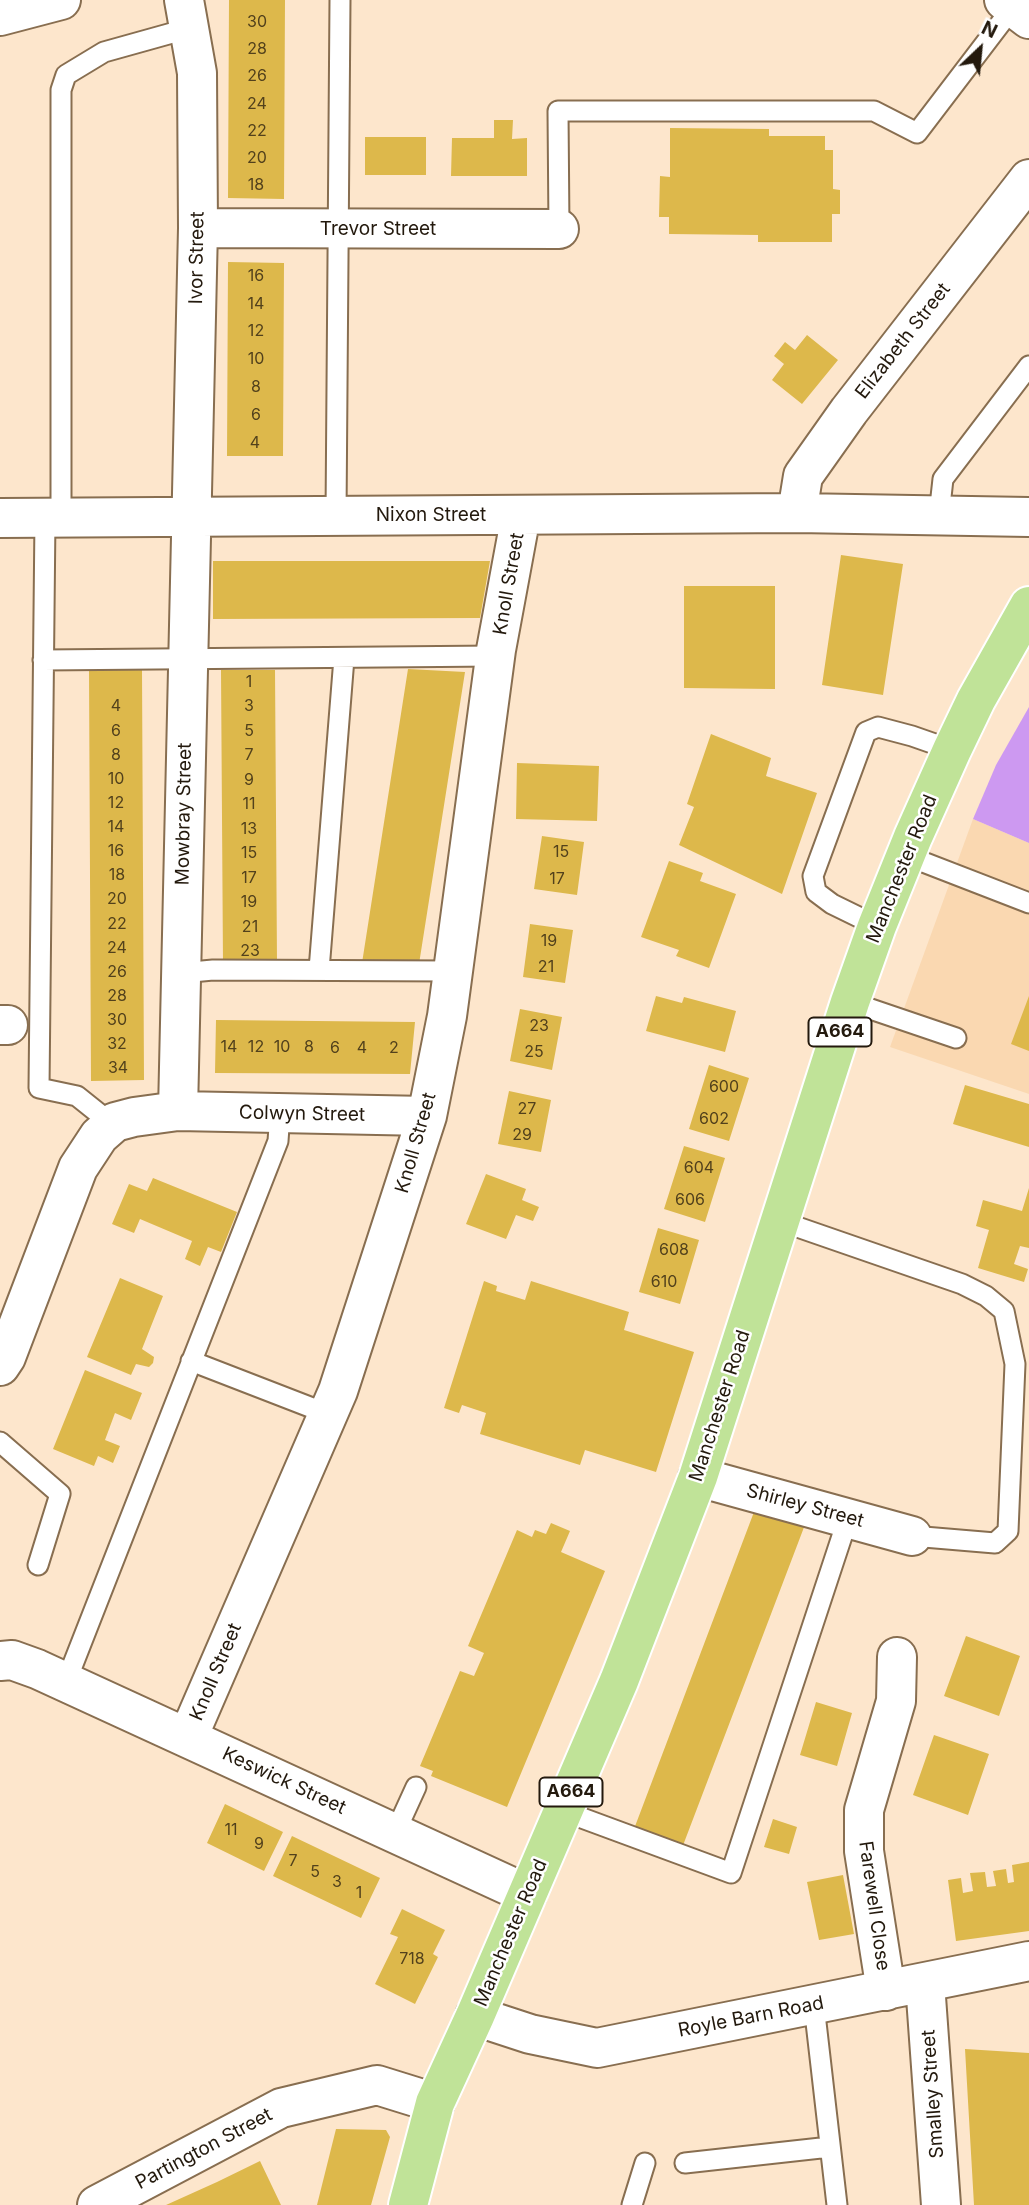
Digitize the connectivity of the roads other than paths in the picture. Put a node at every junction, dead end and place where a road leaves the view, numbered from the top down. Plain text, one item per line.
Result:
1 (61, 0) edge
2 (340, 0) edge
3 (1015, 9) edge
4 (187, 14) edge
5 (0, 16) edge
6 (1029, 179) edge
7 (198, 228) junction
8 (339, 229) junction
9 (559, 229) joint
10 (1029, 366) edge
11 (797, 513) junction
12 (521, 515) junction
13 (939, 515) junction
14 (191, 516) junction
15 (336, 516) junction
16 (1029, 517) edge
17 (0, 518) edge
18 (53, 518) junction
19 (1026, 618) edge
20 (496, 656) junction
21 (344, 657) junction
22 (188, 659) junction
23 (43, 660) junction
24 (952, 750) junction
25 (905, 855) junction
26 (1029, 903) edge
27 (877, 926) junction
28 (319, 970) junction
29 (453, 971) junction
30 (181, 973) junction
31 (850, 1002) junction
32 (956, 1038) dead end
33 (178, 1111) junction
34 (280, 1113) junction
35 (427, 1116) junction
36 (112, 1124) junction
37 (780, 1221) junction
38 (191, 1361) junction
39 (0, 1366) edge
40 (328, 1414) junction
41 (0, 1442) edge
42 (698, 1477) junction
43 (848, 1518) junction
44 (912, 1536) joint
45 (38, 1565) dead end
46 (897, 1657) dead end
47 (0, 1661) edge
48 (66, 1682) junction
49 (188, 1737) junction
50 (416, 1787) dead end
51 (564, 1811) junction
52 (395, 1833) junction
53 (527, 1894) junction
54 (1029, 1961) edge
55 (925, 1983) junction
56 (886, 1991) junction
57 (814, 2005) junction
58 (475, 2016) junction
59 (435, 2103) junction
60 (830, 2147) junction
61 (645, 2163) dead end
62 (685, 2163) dead end
63 (97, 2205) edge
64 (408, 2205) edge
65 (632, 2205) edge
66 (837, 2205) edge
67 (941, 2205) edge

1 - 5 street
2 - 8 lane
3 - 9 lane
4 - 7 street, Ivor Street
4 - 18 lane
6 - 11 street, Elizabeth Street
7 - 8 street, Trevor Street
7 - 14 street, Ivor Street
8 - 9 street, Trevor Street
8 - 15 lane
10 - 13 lane
11 - 12 street, Nixon Street
11 - 13 street, Nixon Street
12 - 15 street, Nixon Street
12 - 20 street, Knoll Street
13 - 16 street, Nixon Street
14 - 15 street, Nixon Street
14 - 18 street, Nixon Street
14 - 22 street, Mowbray Street
17 - 18 street, Nixon Street
18 - 23 lane
19 - 24 main road, Manchester Road / A664
20 - 21 lane
20 - 29 street, Knoll Street
21 - 22 lane
21 - 28 lane
22 - 23 lane
22 - 30 street, Mowbray Street
23 - 36 lane
24 - 25 main road, Manchester Road / A664
24 - 27 lane
25 - 26 lane
25 - 27 main road, Manchester Road / A664
27 - 31 main road, Manchester Road / A664
28 - 29 lane
28 - 30 lane
29 - 35 street, Knoll Street
30 - 33 street, Mowbray Street
31 - 32 lane
31 - 37 main road, Manchester Road / A664
33 - 34 street, Colwyn Street
33 - 36 street, Colwyn Street
34 - 35 street, Colwyn Street
34 - 38 lane
35 - 40 street, Knoll Street
36 - 39 street
37 - 42 main road, Manchester Road / A664
37 - 44 lane
38 - 40 lane
38 - 48 lane
40 - 49 street, Knoll Street
41 - 45 lane
42 - 43 street, Shirley Street
42 - 51 main road, Manchester Road / A664
43 - 44 street, Shirley Street
43 - 51 lane
46 - 56 street, Farewell Close
47 - 48 street, Keswick Street
48 - 49 street, Keswick Street
49 - 52 street, Keswick Street
50 - 52 lane
51 - 53 main road, Manchester Road / A664
52 - 53 street, Keswick Street
53 - 58 main road, Manchester Road / A664
54 - 55 street, Royle Barn Road
55 - 56 street, Royle Barn Road
55 - 67 street, Smalley Street
56 - 57 street, Royle Barn Road
57 - 58 street, Royle Barn Road
57 - 60 lane
58 - 59 main road, Manchester Road / A664
59 - 63 street, Partington Street
59 - 64 main road, Manchester Road / A664
60 - 62 lane
60 - 66 lane
61 - 65 lane

